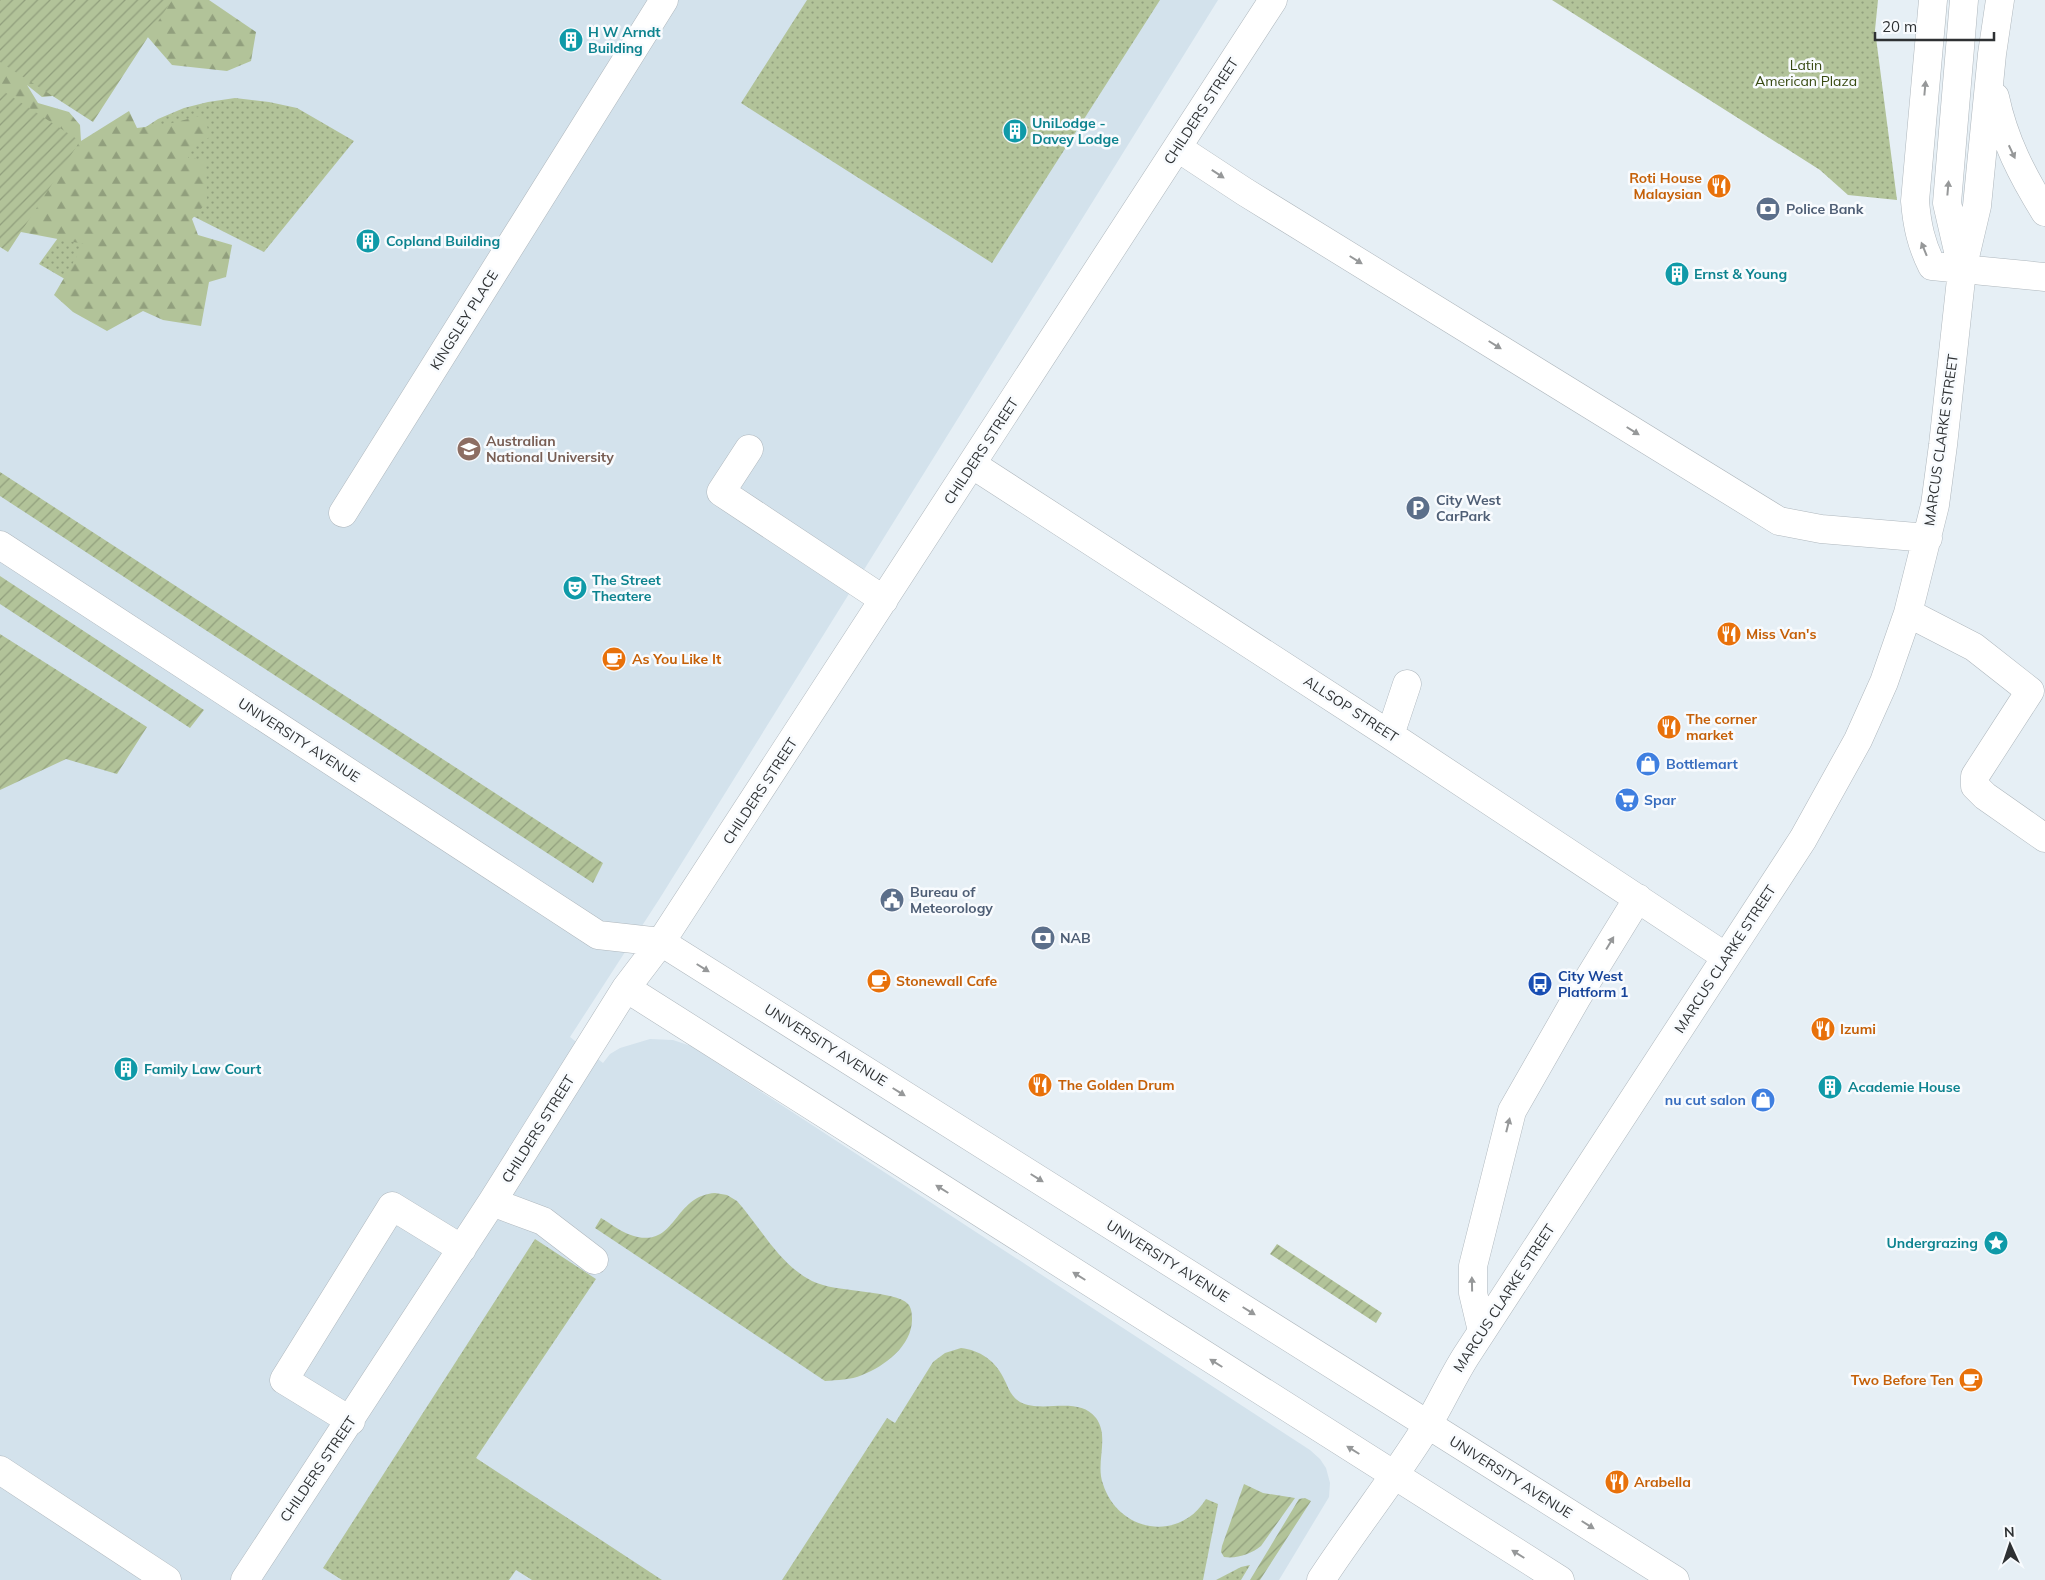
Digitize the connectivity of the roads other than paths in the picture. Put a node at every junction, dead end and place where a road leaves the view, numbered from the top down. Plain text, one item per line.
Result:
1 (664, 0) edge
2 (1273, 0) edge
3 (1932, 0) edge
4 (1964, 0) edge
5 (2000, 0) edge
6 (1992, 54) junction
7 (1178, 148) junction
8 (2045, 212) edge
9 (1962, 270) junction
10 (2045, 277) edge
11 (750, 449) dead end
12 (973, 465) junction
13 (343, 513) dead end
14 (1928, 538) junction
15 (0, 546) edge
16 (884, 600) junction
17 (1908, 613) junction
18 (1407, 684) dead end
19 (1390, 734) junction
20 (2045, 838) edge
21 (1638, 898) junction
22 (661, 942) junction
23 (1726, 957) junction
24 (626, 988) junction
25 (492, 1202) junction
26 (462, 1250) junction
27 (594, 1260) dead end
28 (1482, 1331) junction
29 (350, 1421) junction
30 (1428, 1424) junction
31 (0, 1470) edge
32 (1395, 1476) junction
33 (166, 1580) edge
34 (245, 1580) edge
35 (1321, 1580) edge
36 (1560, 1580) edge
37 (1675, 1580) edge

1 - 13 street, KINGSLEY PLACE
2 - 7 street, CHILDERS STREET
9 -> 3 street
9 -> 4 street, MARCUS CLARKE STREET
5 - 6 street, MARCUS CLARKE STREET
6 -> 8 street
6 - 9 street, MARCUS CLARKE STREET
7 - 12 street, CHILDERS STREET
7 -> 14 street
9 - 10 street
9 - 14 street, MARCUS CLARKE STREET
11 - 16 street
12 - 16 street, CHILDERS STREET
12 - 19 street, ALLSOP STREET
14 - 17 street, MARCUS CLARKE STREET
15 - 22 street, UNIVERSITY AVENUE
16 - 22 street, CHILDERS STREET
17 - 20 street
17 - 23 street, MARCUS CLARKE STREET
18 - 19 street
19 - 21 street, ALLSOP STREET
21 - 23 street, ALLSOP STREET
28 -> 21 street
22 - 24 street, CHILDERS STREET
22 -> 30 street, UNIVERSITY AVENUE
23 - 28 street, MARCUS CLARKE STREET
24 - 25 street, CHILDERS STREET
32 -> 24 street
25 - 26 street, CHILDERS STREET
25 - 27 street
26 - 29 street, CHILDERS STREET
26 - 29 street
28 - 30 street, MARCUS CLARKE STREET
29 - 34 street, CHILDERS STREET
30 - 32 street, MARCUS CLARKE STREET
30 -> 37 street, UNIVERSITY AVENUE
31 - 33 street
32 - 35 street, MARCUS CLARKE STREET
36 -> 32 street

